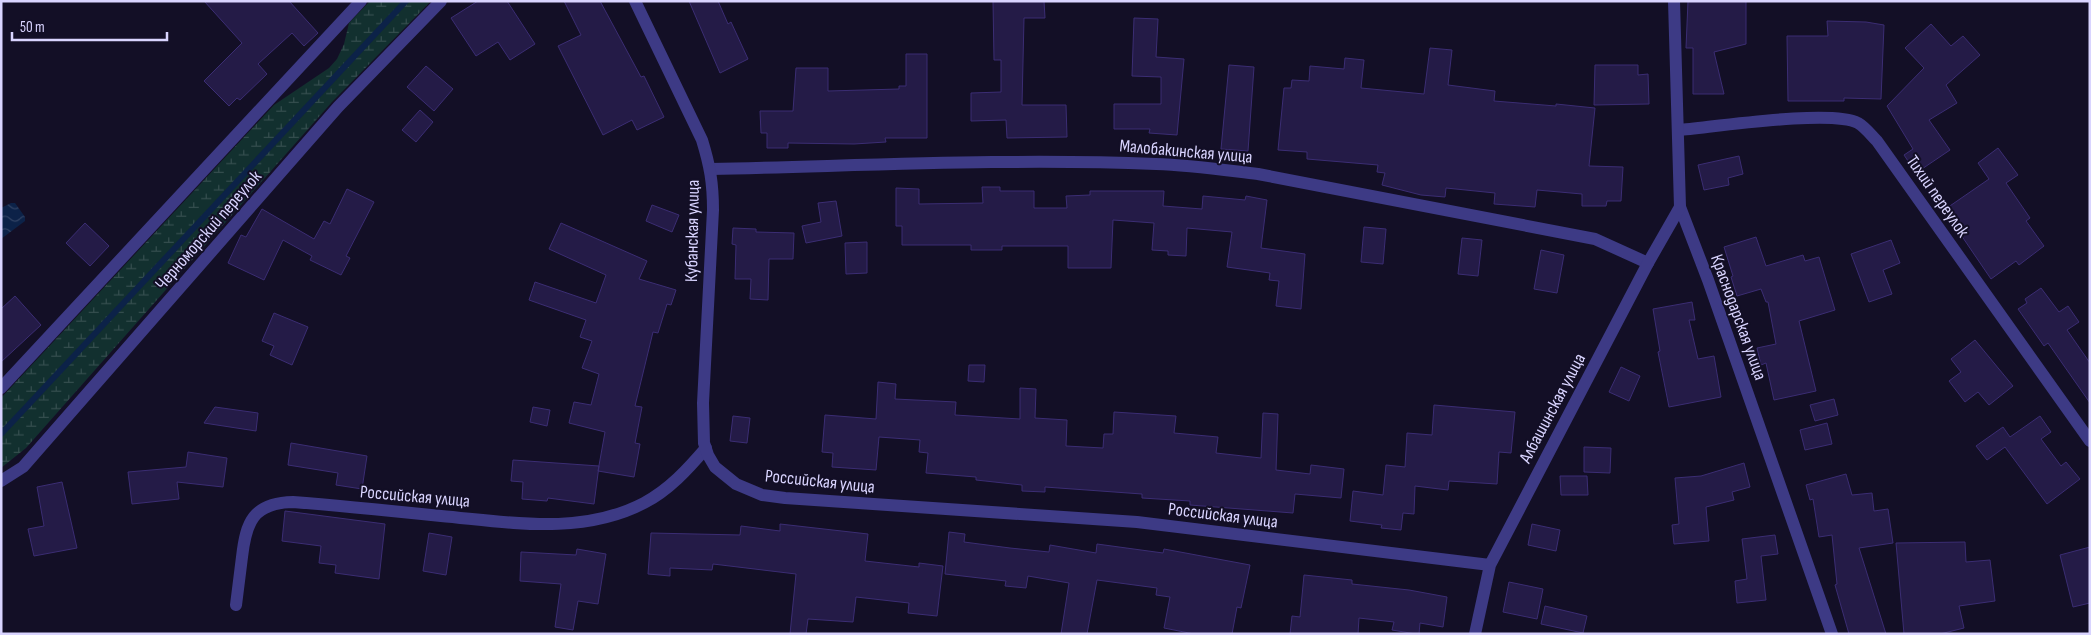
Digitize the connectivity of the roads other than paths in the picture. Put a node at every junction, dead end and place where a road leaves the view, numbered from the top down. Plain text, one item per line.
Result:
1 (361, 1) edge
2 (441, 1) edge
3 (635, 1) edge
4 (1674, 1) edge
5 (1679, 130) junction
6 (710, 169) junction
7 (1680, 207) junction
8 (1648, 263) junction
9 (1, 388) edge
10 (2090, 441) edge
11 (706, 448) junction
12 (1, 481) edge
13 (1490, 565) junction
14 (236, 605) dead end
15 (1475, 634) edge
16 (1832, 634) edge

1 - 9 street
2 - 12 street, Черноморский переулок
3 - 6 street, Кубанская улица
4 - 5 street, Краснодарская улица
5 - 7 street, Краснодарская улица
5 - 10 street, Тихий переулок
6 - 8 street, Малобакинская улица
6 - 11 street, Кубанская улица
7 - 8 street, Албашинская улица
7 - 16 street, Краснодарская улица
8 - 13 street, Албашинская улица
11 - 13 street, Российская улица
11 - 14 street, Российская улица
13 - 15 street, Албашинская улица

